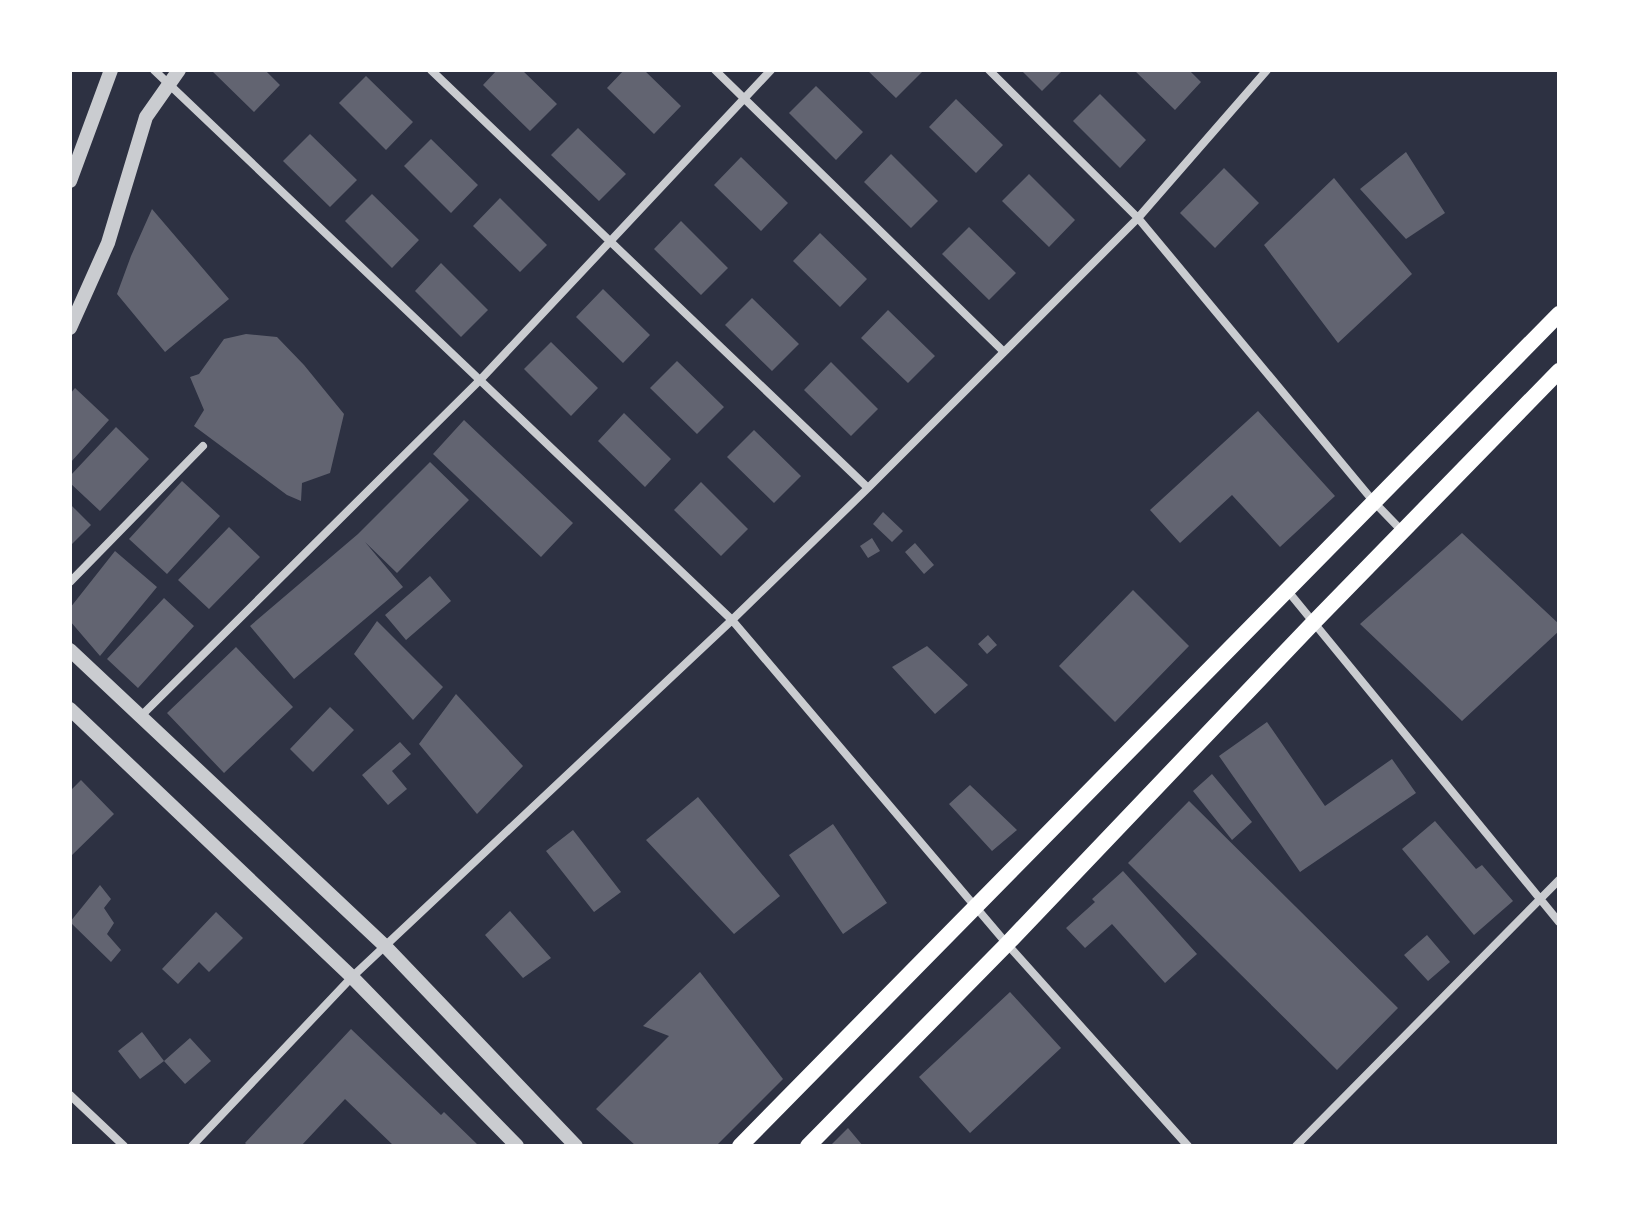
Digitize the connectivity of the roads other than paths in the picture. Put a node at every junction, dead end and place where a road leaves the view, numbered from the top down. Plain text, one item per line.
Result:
1 (111, 70) edge
2 (154, 70) edge
3 (179, 70) edge
4 (431, 70) edge
5 (715, 70) edge
6 (771, 70) edge
7 (989, 70) edge
8 (1262, 72) edge
9 (169, 85) junction
10 (745, 99) junction
11 (70, 181) edge
12 (1138, 218) junction
13 (611, 242) junction
14 (1559, 314) edge
15 (70, 328) edge
16 (1003, 351) junction
17 (1559, 371) edge
18 (481, 379) junction
19 (203, 446) dead end
20 (868, 488) junction
21 (1374, 502) junction
22 (1404, 532) junction
23 (70, 582) edge
24 (1287, 590) junction
25 (732, 620) junction
26 (1315, 621) junction
27 (70, 650) edge
28 (70, 709) edge
29 (141, 716) junction
30 (1559, 880) edge
31 (1540, 901) junction
32 (976, 907) junction
33 (1559, 922) edge
34 (1007, 944) junction
35 (385, 946) junction
36 (352, 977) junction
37 (70, 1095) edge
38 (124, 1146) edge
39 (192, 1146) edge
40 (517, 1146) edge
41 (576, 1146) edge
42 (740, 1146) edge
43 (808, 1146) edge
44 (1188, 1146) edge
45 (1296, 1146) edge

1 - 11 street
2 - 9 street
3 - 9 street
4 - 13 street
5 - 10 street
6 - 10 street
7 - 12 street
8 - 12 street
9 - 15 street
9 - 18 street
10 - 13 street
10 - 16 street
12 - 16 street
12 - 21 street
13 - 18 street
13 - 20 street
14 - 21 main road
16 - 20 street
17 - 22 main road
18 - 25 street
18 - 29 street
19 - 23 street
20 - 25 street
21 - 22 street
21 - 24 main road
22 - 26 main road
24 - 26 street
24 - 32 main road
25 - 32 street
25 - 35 street
26 - 31 street
26 - 34 main road
27 - 29 street
28 - 36 street
29 - 35 street
30 - 31 street
31 - 33 street
31 - 45 street
32 - 34 street
32 - 42 main road
34 - 43 main road
34 - 44 street
35 - 36 street
35 - 41 street
36 - 39 street
36 - 40 street
37 - 38 street

